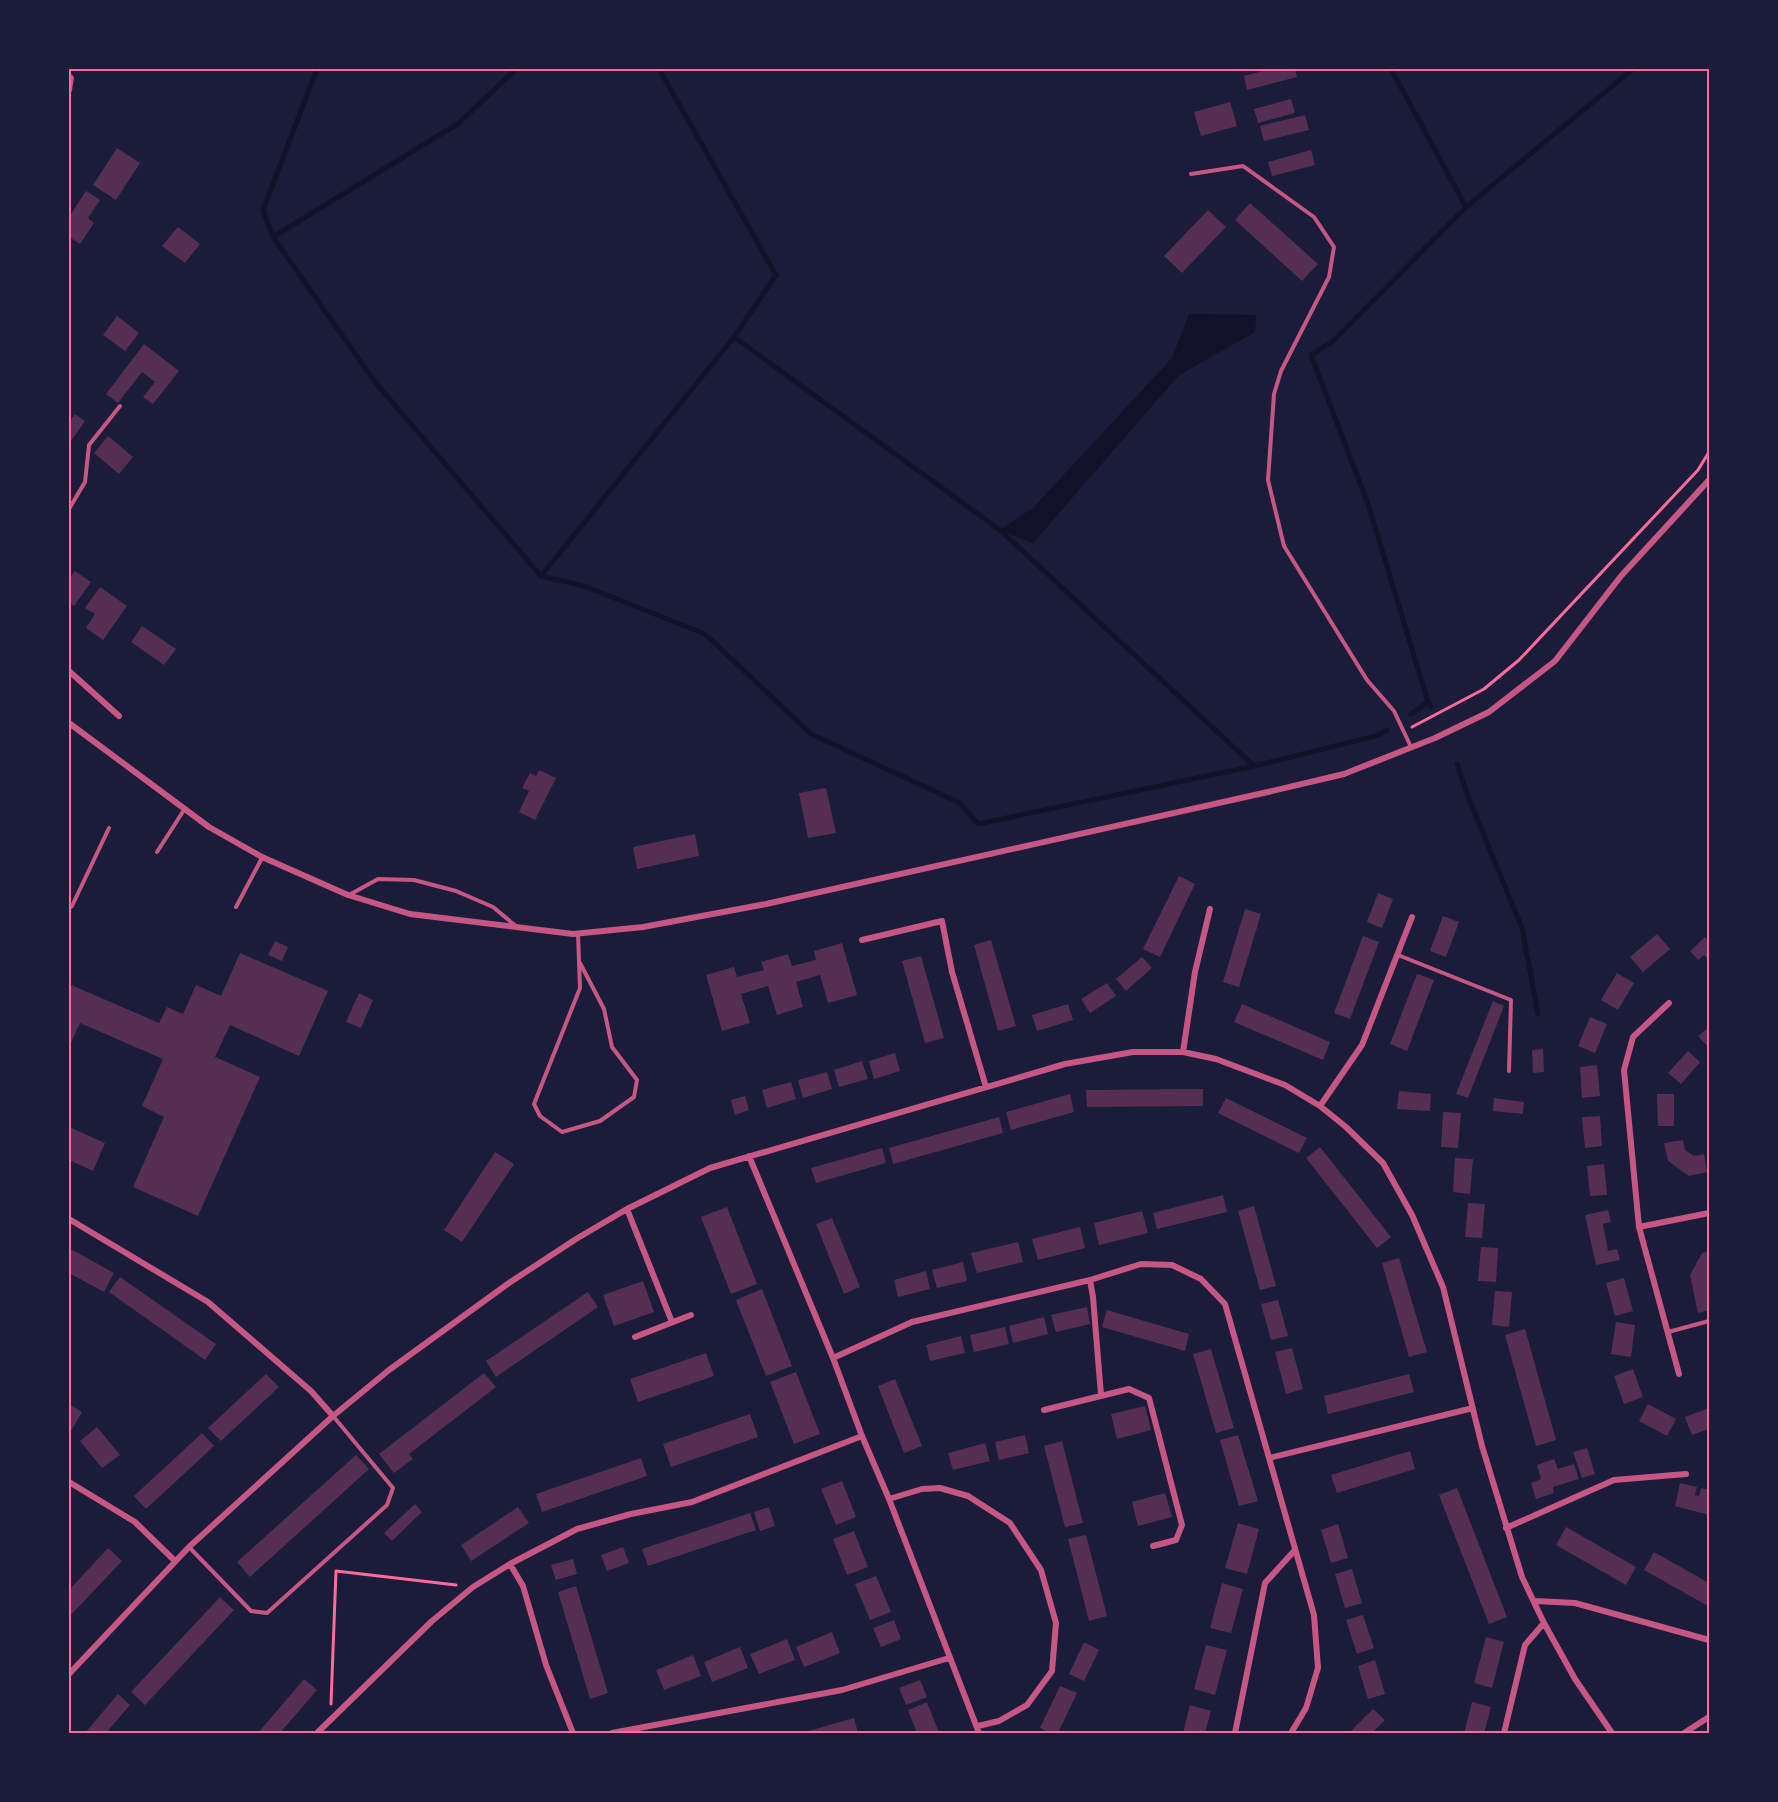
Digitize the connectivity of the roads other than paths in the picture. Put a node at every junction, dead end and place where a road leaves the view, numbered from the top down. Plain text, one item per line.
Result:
1 (69, 76) edge
2 (69, 90) edge
3 (1191, 174) dead end
4 (120, 406) dead end
5 (1709, 480) edge
6 (69, 509) edge
7 (69, 671) edge
8 (119, 716) dead end
9 (69, 723) edge
10 (1414, 746) junction
11 (184, 810) junction
12 (109, 828) dead end
13 (157, 852) dead end
14 (262, 857) junction
15 (348, 895) junction
16 (236, 907) dead end
17 (69, 908) edge
18 (1210, 909) dead end
19 (1412, 917) dead end
20 (519, 928) junction
21 (578, 934) junction
22 (862, 940) dead end
23 (1397, 955) junction
24 (580, 963) junction
25 (1669, 1003) dead end
26 (1183, 1052) junction
27 (1509, 1071) dead end
28 (986, 1087) junction
29 (1320, 1106) junction
30 (749, 1156) junction
31 (627, 1209) junction
32 (1709, 1213) edge
33 (69, 1219) edge
34 (1639, 1227) junction
35 (1090, 1280) junction
36 (691, 1314) dead end
37 (1709, 1321) edge
38 (672, 1322) junction
39 (1667, 1332) junction
40 (635, 1337) dead end
41 (833, 1358) junction
42 (1679, 1374) dead end
43 (1101, 1395) junction
44 (1473, 1408) junction
45 (1044, 1410) dead end
46 (333, 1416) junction
47 (862, 1436) junction
48 (1269, 1458) junction
49 (1686, 1474) dead end
50 (69, 1482) edge
51 (889, 1499) junction
52 (1506, 1528) junction
53 (1153, 1546) dead end
54 (189, 1548) junction
55 (1295, 1550) junction
56 (175, 1561) junction
57 (510, 1564) junction
58 (1535, 1601) junction
59 (1544, 1623) junction
60 (1709, 1640) edge
61 (949, 1658) junction
62 (69, 1674) edge
63 (1709, 1717) edge
64 (979, 1730) edge
65 (317, 1733) edge
66 (573, 1733) edge
67 (612, 1733) edge
68 (1235, 1733) edge
69 (1291, 1733) edge
70 (1504, 1733) edge
71 (1612, 1733) edge
72 (1684, 1733) edge

1 - 2 street
3 - 10 lane
4 - 6 lane
5 - 10 street
7 - 8 street
9 - 11 street
10 - 21 street
11 - 13 lane
11 - 14 street
12 - 17 lane
14 - 15 street
14 - 16 lane
15 - 20 street
15 - 20 lane
18 - 26 street
19 - 23 street
20 - 21 street
21 - 24 lane
22 - 28 street
23 - 27 lane
23 - 29 street
24 - 24 lane
25 - 34 street
26 - 28 street
26 - 29 street
28 - 30 street
29 - 44 street
30 - 31 street
30 - 41 street
31 - 38 street
31 - 46 street
32 - 34 street
33 - 46 street
34 - 39 street
35 - 41 street
35 - 43 street
35 - 48 street
36 - 38 street
37 - 39 lane
38 - 40 street
39 - 42 street
41 - 47 street
43 - 45 street
43 - 53 street
44 - 48 street
44 - 52 street
46 - 54 street
46 - 54 lane
47 - 51 street
47 - 57 street
48 - 55 street
49 - 52 street
50 - 56 street
51 - 61 street
51 - 64 street
52 - 58 street
54 - 56 street
55 - 68 street
55 - 69 street
56 - 62 street
57 - 65 street
57 - 66 street
58 - 59 street
58 - 60 street
59 - 70 street
59 - 71 street
61 - 64 street
61 - 67 street
63 - 72 street

